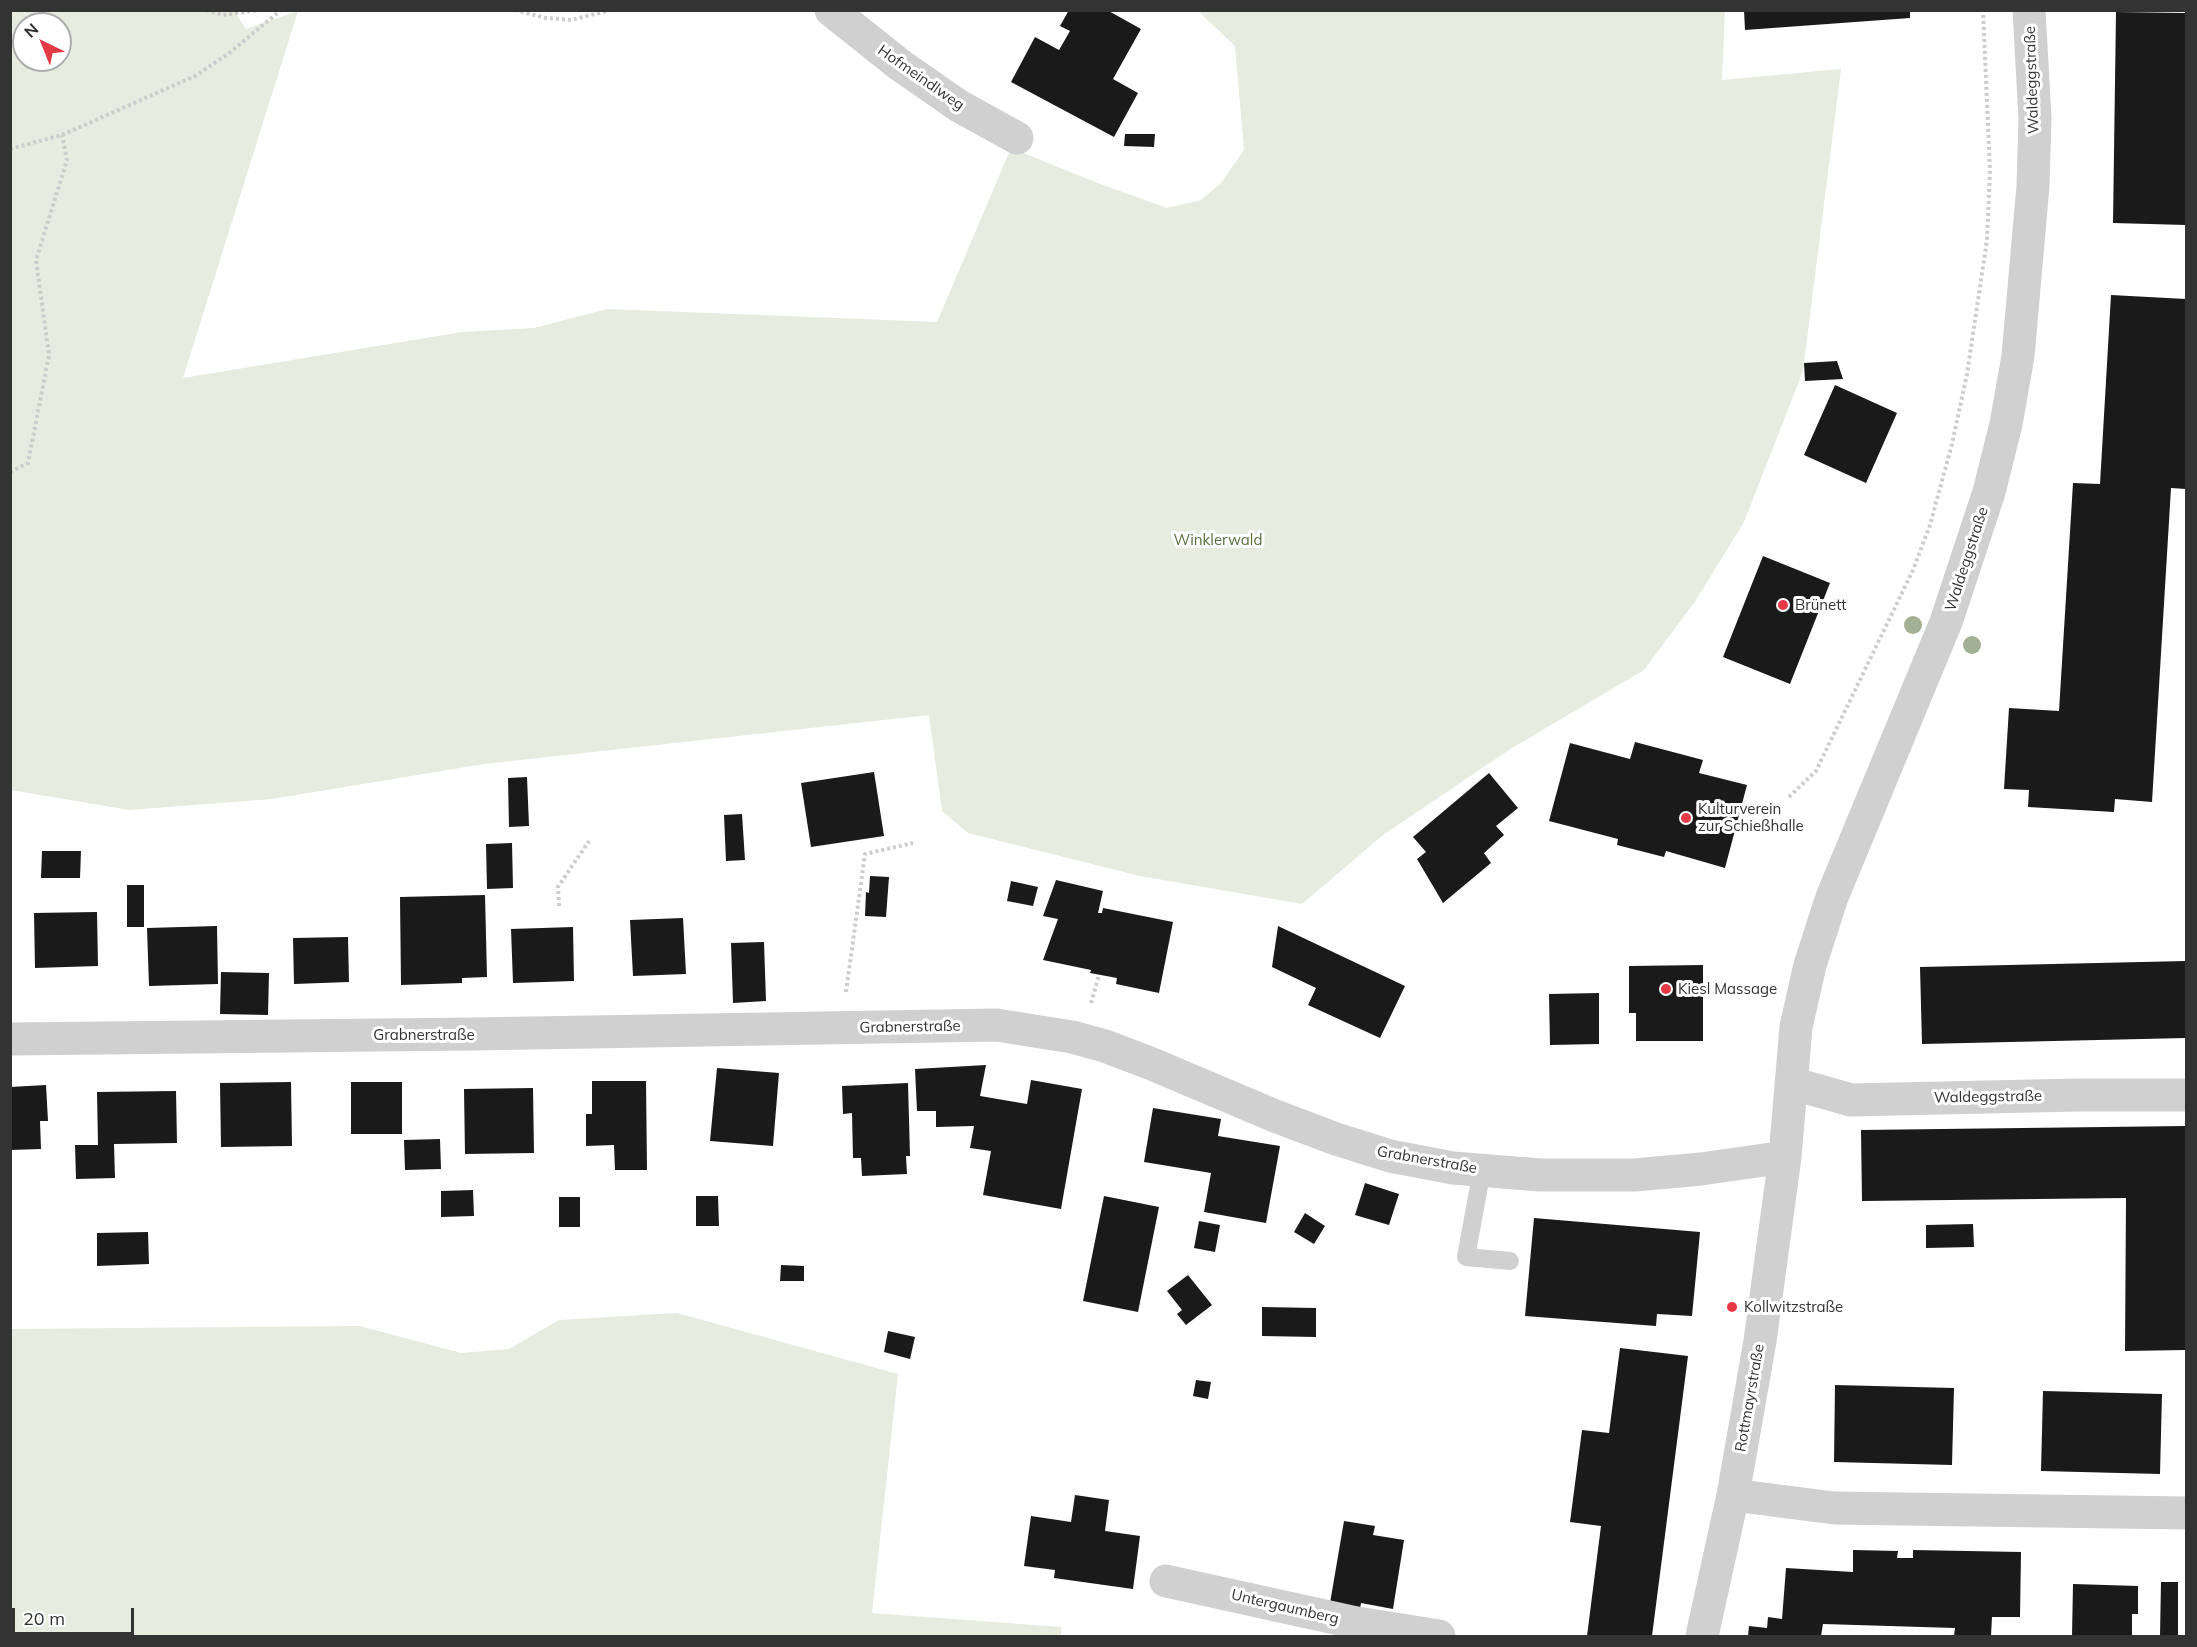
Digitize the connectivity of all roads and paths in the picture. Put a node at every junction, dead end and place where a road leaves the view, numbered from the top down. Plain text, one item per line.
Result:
1 (206, 10) edge
2 (260, 10) edge
3 (281, 10) edge
4 (515, 10) edge
5 (611, 10) edge
6 (831, 10) edge
7 (1983, 10) edge
8 (2029, 10) edge
9 (62, 135) junction
10 (1017, 138) dead end
11 (10, 149) edge
12 (10, 472) edge
13 (1788, 798) dead end
14 (590, 841) dead end
15 (913, 843) dead end
16 (559, 906) dead end
17 (1099, 975) dead end
18 (844, 1002) dead end
19 (1090, 1005) dead end
20 (10, 1039) edge
21 (1791, 1083) junction
22 (2187, 1095) edge
23 (1785, 1157) junction
24 (1482, 1170) junction
25 (1510, 1261) dead end
26 (1733, 1495) junction
27 (2187, 1513) edge
28 (1166, 1581) dead end
29 (1439, 1636) edge
30 (1702, 1636) edge

1 - 2 path
3 - 9 path
4 - 5 path
6 - 10 street, Hofmeindlweg
7 - 13 path
8 - 21 street, Waldeggstraße
9 - 11 path
9 - 12 path
14 - 16 path
15 - 18 path
17 - 19 path
20 - 24 street, Grabnerstraße
21 - 22 street, Waldeggstraße
21 - 23 street, Waldeggstraße
23 - 24 street, Grabnerstraße
23 - 26 street, Rottmayrstraße
24 - 25 lane
26 - 27 street
26 - 30 street, Rottmayrstraße
28 - 29 street, Untergaumberg

